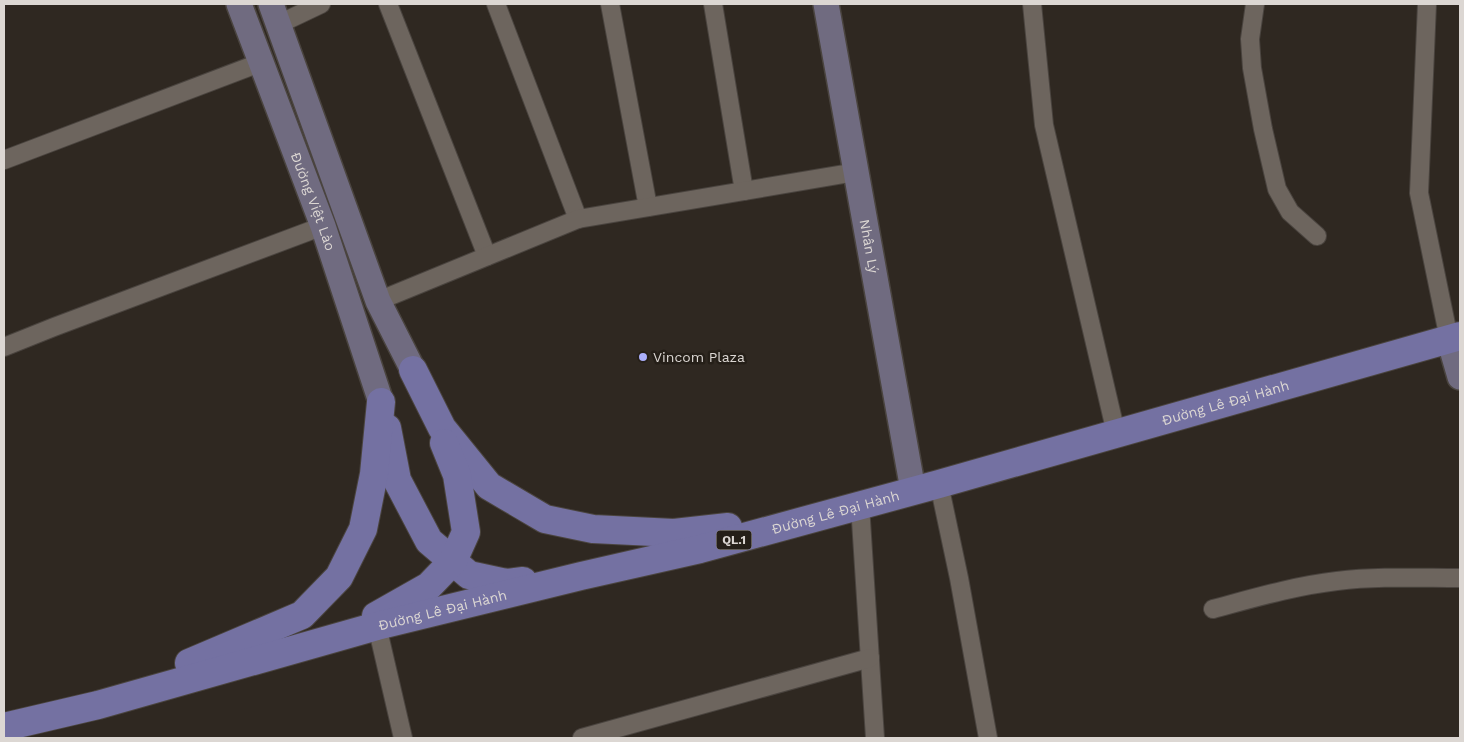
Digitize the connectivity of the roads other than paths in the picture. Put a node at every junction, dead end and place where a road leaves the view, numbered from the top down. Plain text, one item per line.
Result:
1 (240, 4) edge
2 (321, 4) edge
3 (388, 4) edge
4 (496, 4) edge
5 (610, 4) edge
6 (713, 4) edge
7 (826, 4) edge
8 (1032, 4) edge
9 (1255, 4) edge
10 (1427, 4) edge
11 (275, 14) edge
12 (262, 62) junction
13 (4, 160) edge
14 (856, 172) junction
15 (744, 191) junction
16 (648, 207) junction
17 (578, 219) junction
18 (323, 226) junction
19 (1317, 236) dead end
20 (488, 256) junction
21 (378, 301) junction
22 (1454, 338) edge
23 (4, 347) edge
24 (413, 370) junction
25 (1460, 377) edge
26 (381, 402) junction
27 (1116, 433) junction
28 (926, 487) junction
29 (860, 505) junction
30 (811, 518) junction
31 (453, 561) junction
32 (581, 576) junction
33 (1460, 578) edge
34 (1213, 609) dead end
35 (377, 626) junction
36 (297, 648) junction
37 (870, 658) junction
38 (54, 715) junction
39 (4, 728) edge
40 (403, 738) edge
41 (582, 738) edge
42 (875, 738) edge
43 (988, 738) edge

1 - 12 main road, Đường Việt Lào
2 - 11 street
3 - 20 street
4 - 17 street
5 - 16 street
6 - 15 street
7 - 14 main road, Nhân Lý
8 - 27 street
9 - 19 street
10 - 22 street
11 - 21 main road, Đường Việt Lào
12 - 13 street
12 - 18 main road, Đường Việt Lào
14 - 15 street
14 - 28 main road, Nhân Lý
15 - 16 street
16 - 17 street
17 - 20 street
18 - 23 street
18 - 26 main road, Đường Việt Lào
20 - 21 street
21 - 24 main road, Đường Việt Lào
22 - 25 main road
22 - 27 main road, Đường Lê Đại Hành / QL.1
24 - 30 main road
24 - 31 main road
26 - 31 main road
26 - 38 main road
27 - 28 main road, Đường Lê Đại Hành / QL.1
28 - 29 main road, Đường Lê Đại Hành / QL.1
28 - 43 street
29 - 30 main road, Đường Lê Đại Hành / QL.1
29 - 37 street
30 - 32 main road, Đường Lê Đại Hành / QL.1
31 - 32 main road
31 - 36 main road
32 - 35 main road, Đường Lê Đại Hành / QL.1
33 - 34 street
35 - 36 main road, Đường Lê Đại Hành / QL.1
35 - 40 street
36 - 38 main road, Đường Lê Đại Hành / QL.1
37 - 41 street
37 - 42 street
38 - 39 main road, Đường Lê Đại Hành / QL.1

